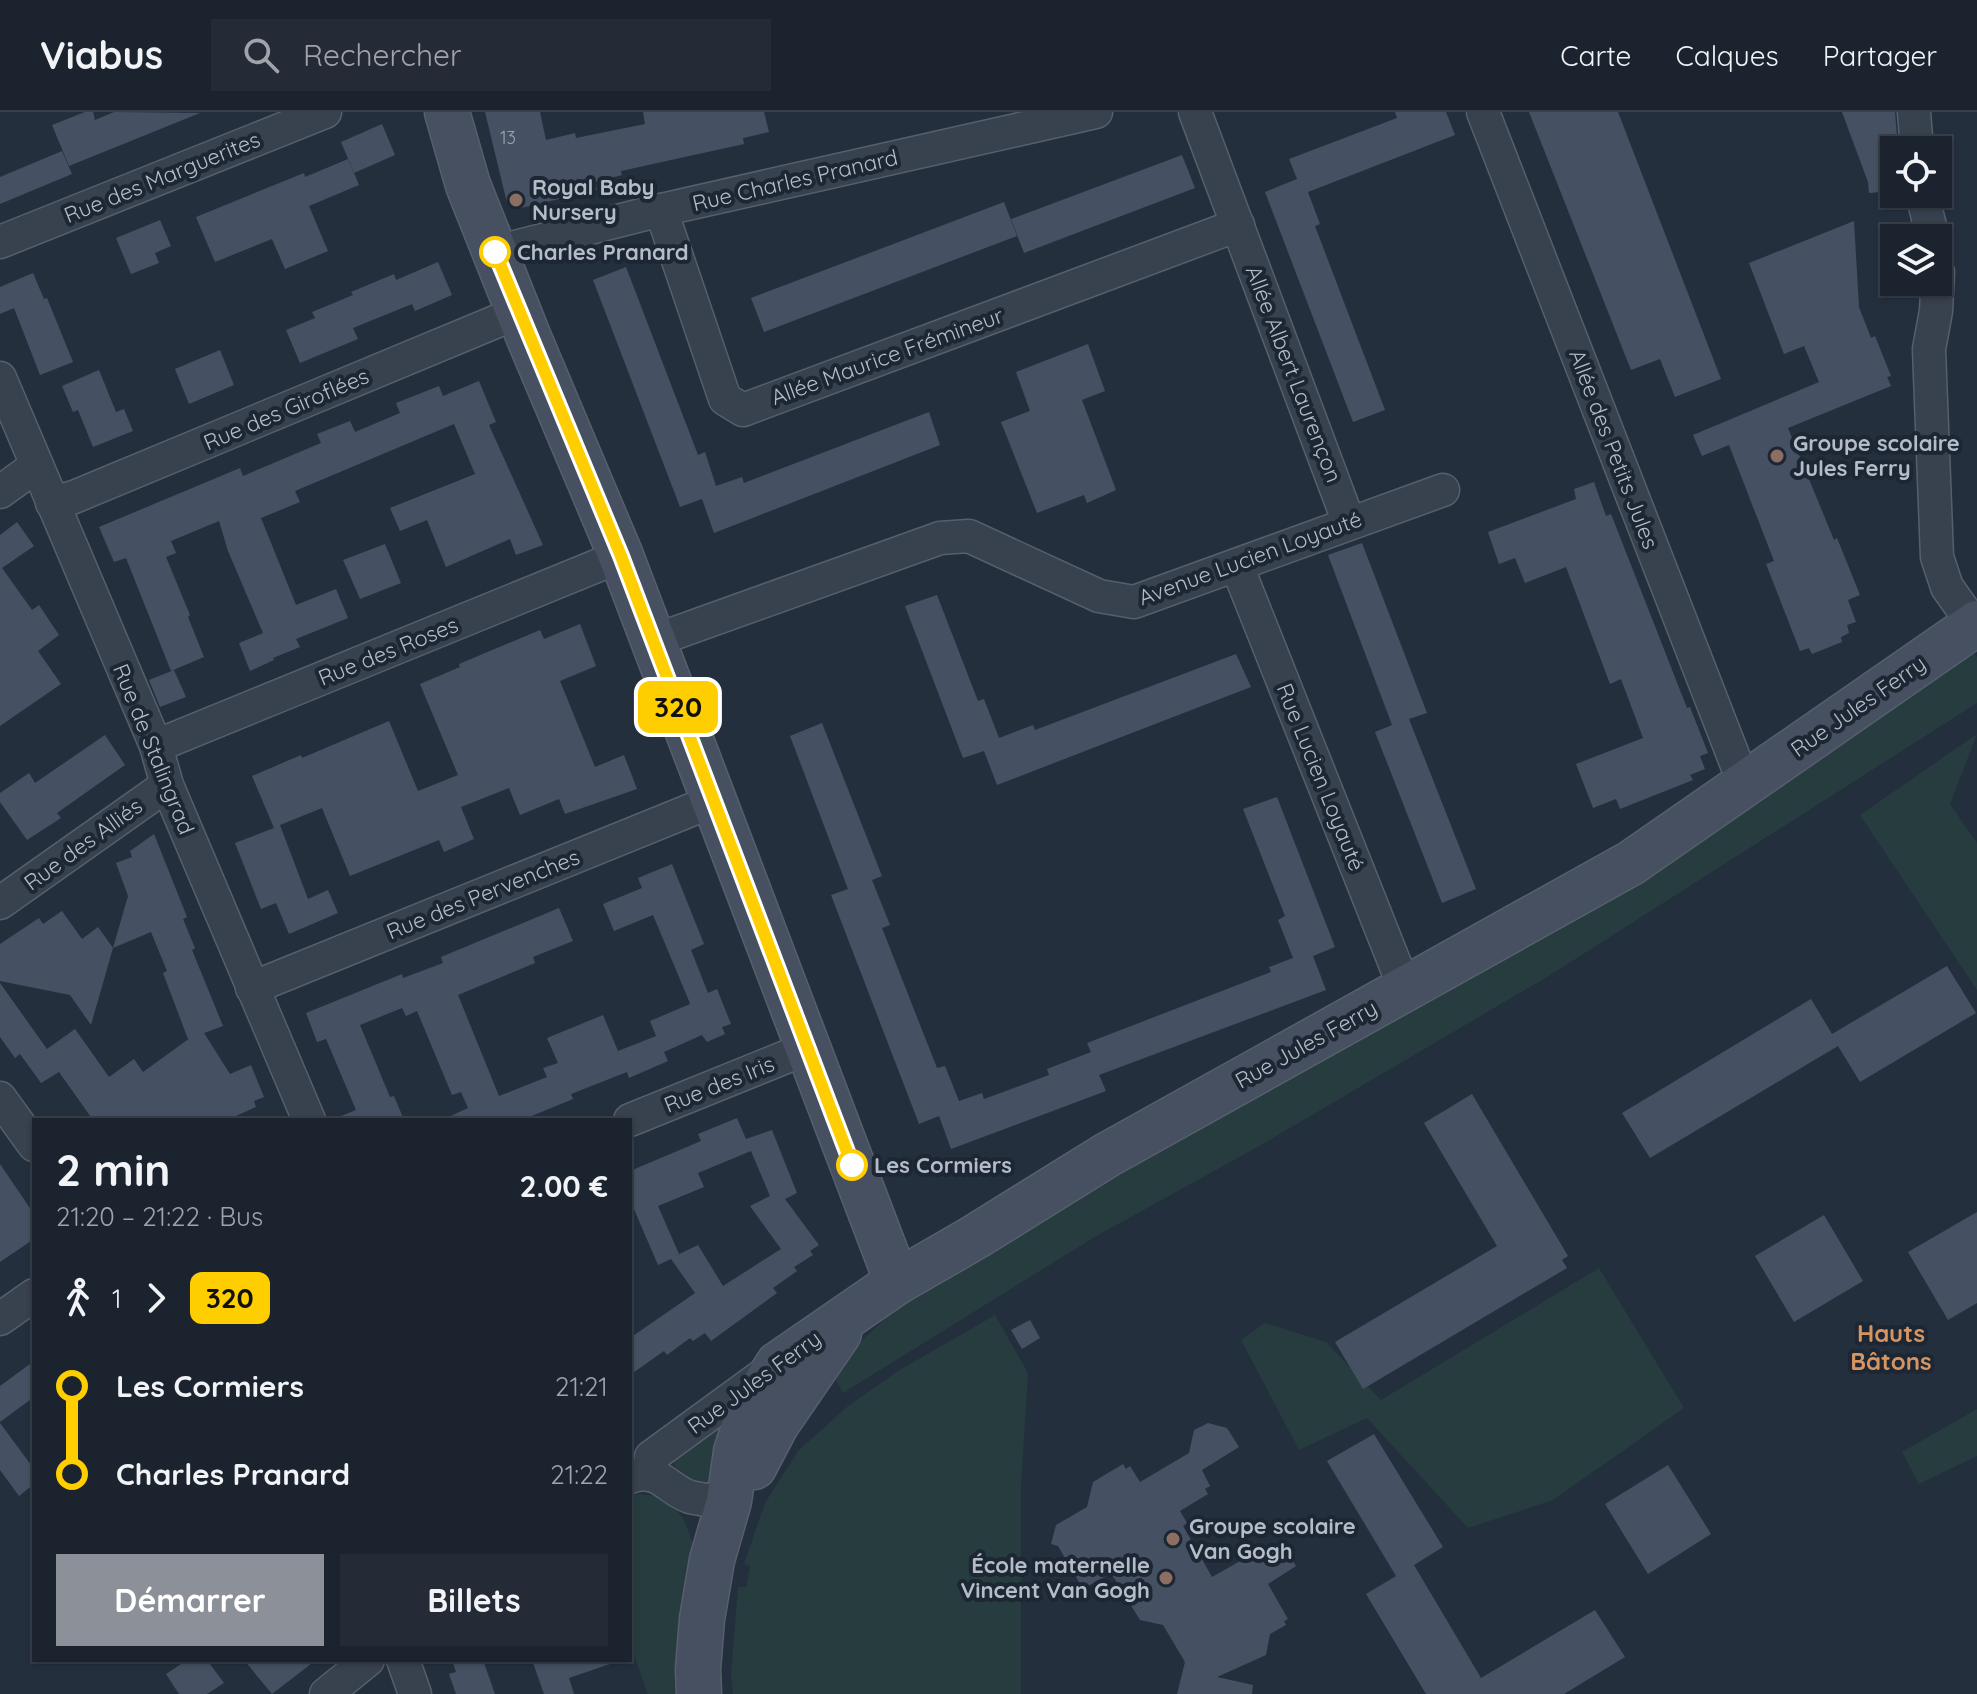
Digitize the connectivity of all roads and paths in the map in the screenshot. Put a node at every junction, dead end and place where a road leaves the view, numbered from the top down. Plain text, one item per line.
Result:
1 (325, 112) edge
2 (447, 112) edge
3 (1096, 112) edge
4 (1195, 112) edge
5 (1483, 112) edge
6 (1914, 112) edge
7 (1916, 136) edge
8 (661, 210) junction
9 (1238, 225) junction
10 (0, 242) edge
11 (495, 252) junction
12 (1937, 296) edge
13 (519, 312) junction
14 (0, 378) edge
15 (36, 466) junction
16 (1443, 490) dead end
17 (0, 492) edge
18 (52, 503) junction
19 (1349, 523) junction
20 (621, 556) junction
21 (1237, 566) junction
22 (1975, 624) edge
23 (653, 641) junction
24 (156, 746) junction
25 (167, 785) junction
26 (1745, 786) junction
27 (713, 801) junction
28 (0, 903) edge
29 (252, 988) junction
30 (1405, 989) junction
31 (808, 1048) junction
32 (0, 1098) edge
33 (298, 1115) edge
34 (632, 1119) edge
35 (32, 1142) edge
36 (897, 1282) junction
37 (32, 1296) edge
38 (857, 1309) junction
39 (0, 1319) edge
40 (778, 1364) junction
41 (638, 1476) edge
42 (708, 1499) junction
43 (366, 1662) edge
44 (404, 1662) edge
45 (326, 1694) edge
46 (415, 1694) edge
47 (699, 1694) edge

1 - 10 street, Rue des Marguerites
2 - 11 street
3 - 8 street, Rue Charles Pranard
4 - 9 street, Allée Albert Laurençon
5 - 26 street, Allée des Petits Jules
6 - 7 street
8 - 9 street, Allée Maurice Frémineur
8 - 11 street, Rue Charles Pranard
9 - 19 street, Allée Albert Laurençon
11 - 13 street
12 - 22 street
13 - 18 street, Rue des Giroflées
13 - 20 street
14 - 15 street, Rue de Stalingrad
15 - 17 street
15 - 18 street, Rue de Stalingrad
16 - 19 street, Avenue Lucien Loyauté
18 - 24 street, Rue de Stalingrad
19 - 21 street, Avenue Lucien Loyauté
20 - 23 street
20 - 24 street, Rue des Roses
21 - 23 street, Avenue Lucien Loyauté
21 - 30 street, Rue Lucien Loyauté
22 - 26 street, Rue Jules Ferry
23 - 27 street
24 - 25 street, Rue de Stalingrad
25 - 28 street, Rue des Alliés
25 - 29 street, Rue de Stalingrad
26 - 30 street, Rue Jules Ferry
27 - 29 street, Rue des Pervenches
27 - 31 street
29 - 33 street, Rue de Stalingrad
30 - 36 street, Rue Jules Ferry
31 - 34 street, Rue des Iris
31 - 36 street
32 - 35 street
36 - 38 street, Rue Jules Ferry
37 - 39 street
38 - 40 street, Rue Jules Ferry
38 - 42 street
40 - 41 street, Rue Jules Ferry
40 - 42 street
41 - 42 street
42 - 47 street
43 - 45 street
44 - 46 street

